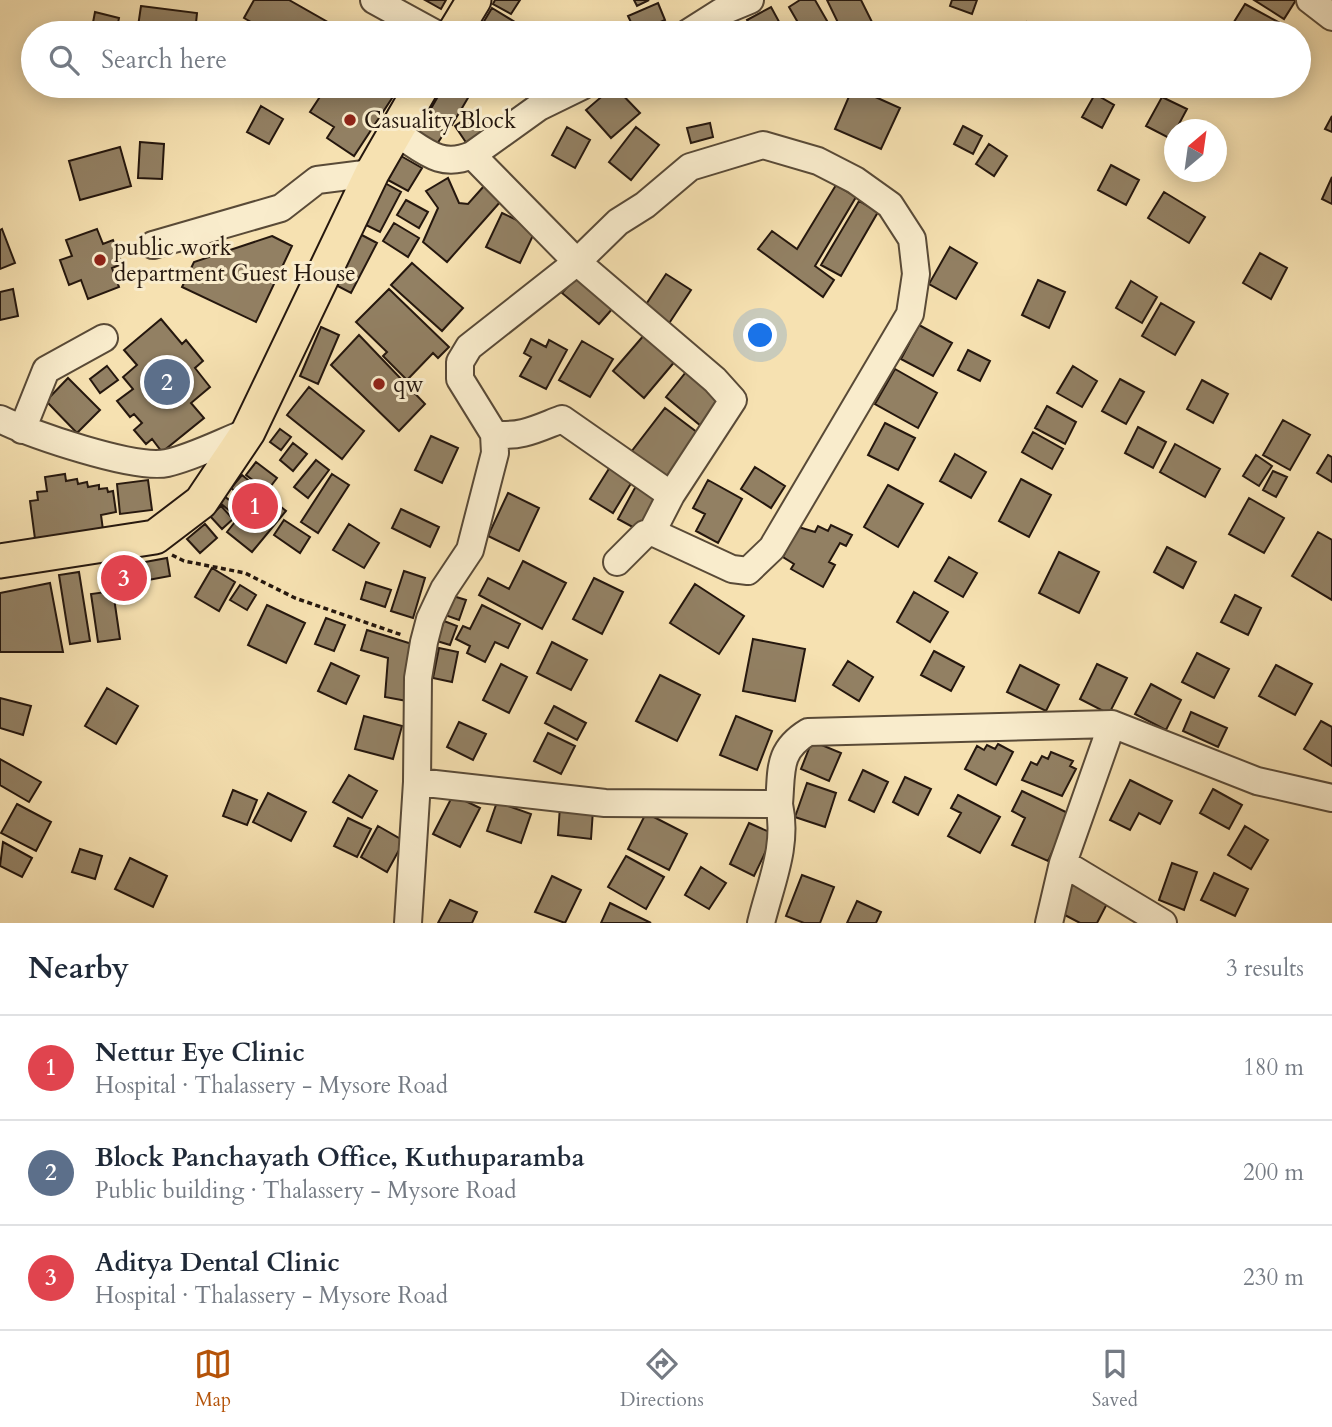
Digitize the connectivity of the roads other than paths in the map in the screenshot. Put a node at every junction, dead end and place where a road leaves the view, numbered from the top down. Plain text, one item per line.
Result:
1 (374, 0) edge
2 (474, 0) edge
3 (750, 0) edge
4 (1310, 0) edge
5 (1332, 17) edge
6 (412, 21) edge
7 (461, 21) edge
8 (707, 21) edge
9 (415, 98) edge
10 (557, 98) edge
11 (395, 132) junction
12 (472, 155) junction
13 (372, 173) junction
14 (153, 246) dead end
15 (577, 262) junction
16 (104, 338) dead end
17 (11, 424) edge
18 (248, 432) junction
19 (494, 434) junction
20 (671, 495) junction
21 (652, 531) junction
22 (0, 561) edge
23 (617, 562) dead end
24 (1112, 724) junction
25 (416, 782) junction
26 (1332, 798) edge
27 (779, 804) junction
28 (1063, 863) junction
29 (408, 923) edge
30 (761, 923) edge
31 (1049, 923) edge
32 (1163, 923) edge

1 - 6 street
2 - 7 main road
3 - 8 street
4 - 5 street
9 - 11 main road
10 - 12 street
11 - 12 street
11 - 13 main road
12 - 15 street
13 - 14 street
13 - 18 main road
15 - 19 street
15 - 20 street
15 - 21 street
16 - 17 street
17 - 18 street
18 - 22 main road
19 - 20 street
19 - 25 street
20 - 21 street
21 - 23 street
24 - 26 street
24 - 27 street
24 - 28 street
25 - 27 street
25 - 29 street
27 - 30 street
28 - 31 street
28 - 32 street

